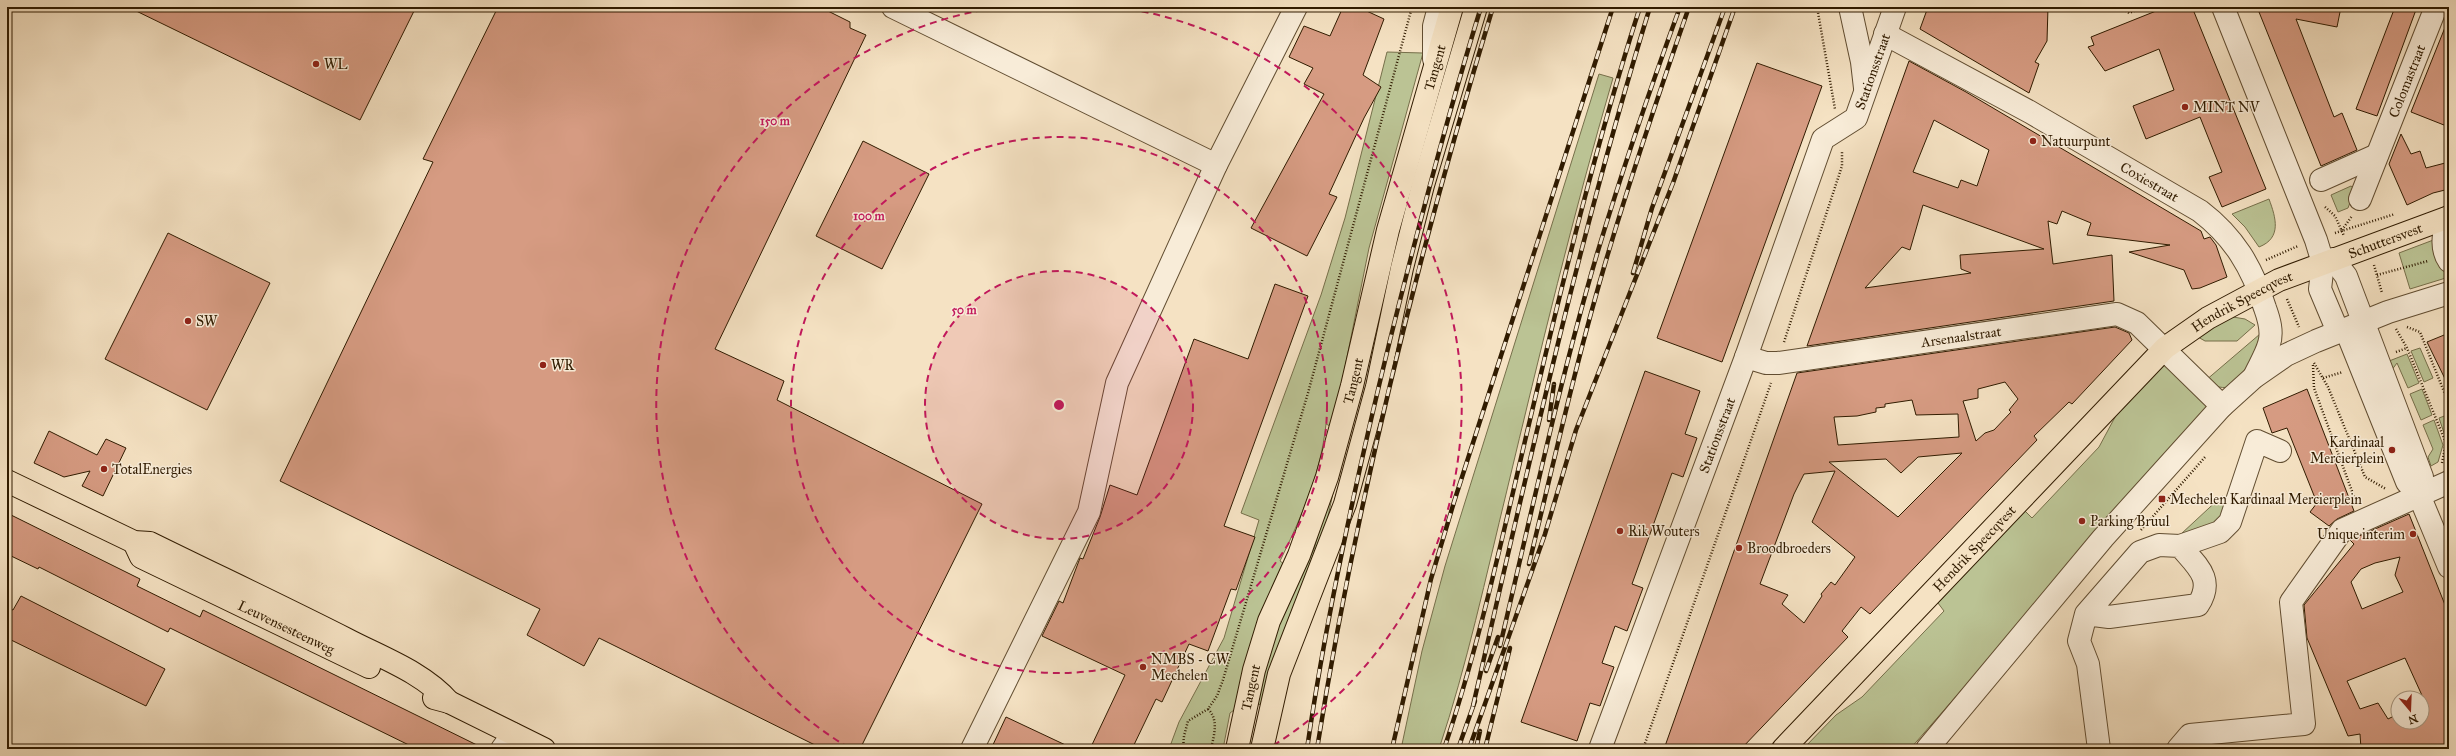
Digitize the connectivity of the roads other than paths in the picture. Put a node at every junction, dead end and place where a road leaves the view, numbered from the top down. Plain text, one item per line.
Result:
1 (893, 7) edge
2 (1296, 7) edge
3 (1439, 7) edge
4 (1452, 7) edge
5 (1476, 7) edge
6 (1850, 7) edge
7 (2223, 7) edge
8 (2436, 7) edge
9 (1890, 8) edge
10 (1885, 34) junction
11 (1434, 63) junction
12 (1866, 93) junction
13 (2377, 155) junction
14 (1216, 165) junction
15 (2321, 180) dead end
16 (2360, 199) dead end
17 (2448, 217) edge
18 (2447, 259) edge
19 (2328, 261) junction
20 (2259, 290) junction
21 (2449, 293) edge
22 (2358, 329) junction
23 (2165, 348) junction
24 (1746, 358) junction
25 (2253, 378) junction
26 (2222, 406) junction
27 (2280, 451) dead end
28 (2445, 474) edge
29 (7, 481) edge
30 (2419, 495) junction
31 (2180, 546) junction
32 (2449, 567) edge
33 (2086, 614) junction
34 (508, 741) edge
35 (544, 749) edge
36 (972, 749) edge
37 (1237, 749) edge
38 (1262, 749) edge
39 (1600, 749) edge
40 (1783, 749) edge
41 (1926, 749) edge
42 (2099, 749) edge
43 (2178, 749) edge

1 - 14 street
2 - 14 street
3 - 11 street
4 - 11 main road, Tangent
5 - 38 main road, Tangent
6 - 12 street
7 - 19 street
8 - 13 street, Colomastraat
9 - 10 street, Stationsstraat
10 - 12 street, Stationsstraat
10 - 20 street, Coxiestraat
11 - 37 main road, Tangent
12 - 24 street, Stationsstraat
13 - 15 street
13 - 16 street, Colomastraat
14 - 36 street
17 - 18 street, Schuttersvest
17 - 19 main road, Schuttersvest
19 - 20 main road, Hendrik Speecqvest
19 - 22 street
19 - 22 street
20 - 23 main road, Hendrik Speecqvest
20 - 25 street
21 - 22 street
22 - 25 street
22 - 30 street
23 - 24 street, Arsenaalstraat
23 - 26 street
23 - 40 main road, Hendrik Speecqvest
24 - 39 street, Stationsstraat
25 - 26 street
26 - 41 street
27 - 31 street
28 - 30 street
29 - 34 main road, Leuvensesteenweg
30 - 32 street
30 - 43 street
31 - 33 street
31 - 33 street
33 - 42 street
34 - 35 main road, Leuvensesteenweg

